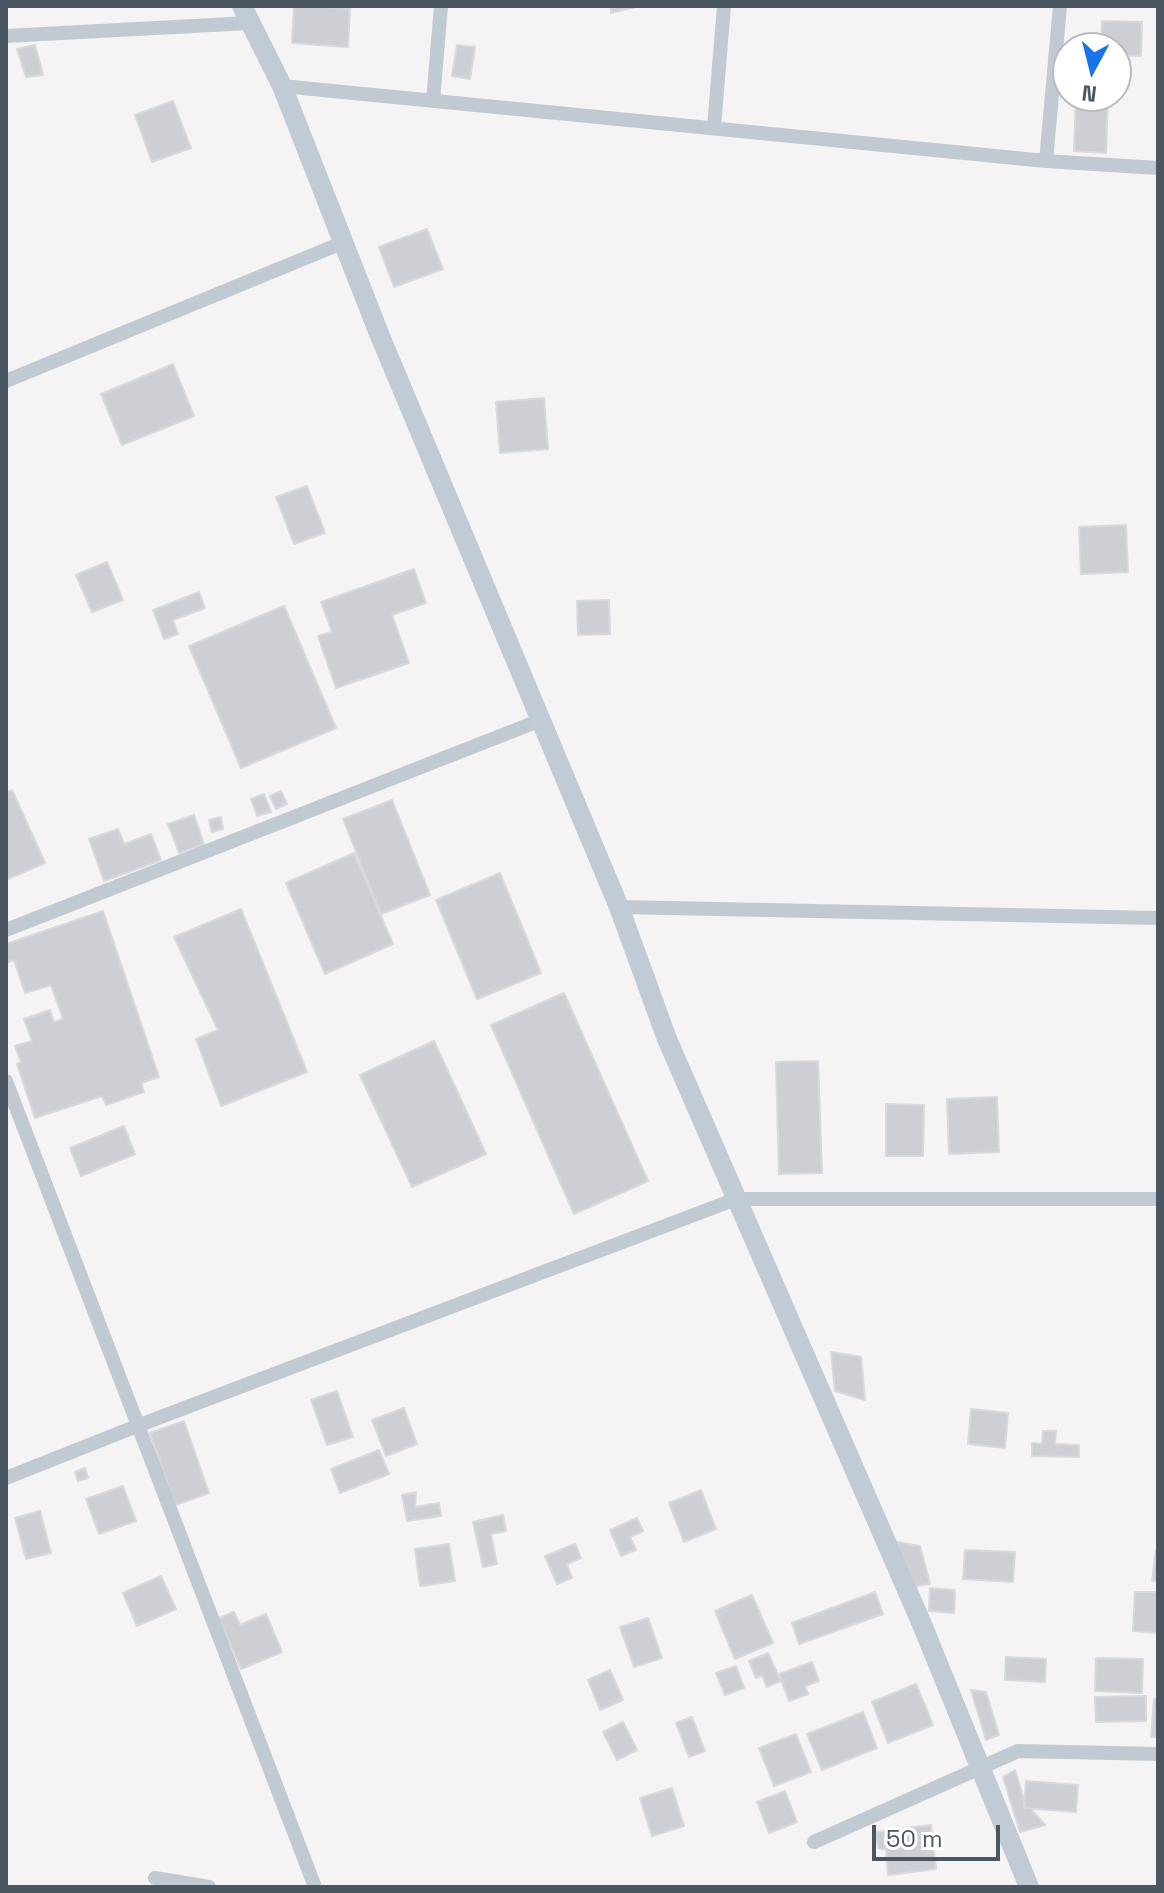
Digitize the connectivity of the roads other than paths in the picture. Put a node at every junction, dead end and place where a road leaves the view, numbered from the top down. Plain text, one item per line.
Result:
1 (441, 6) edge
2 (724, 6) edge
3 (1060, 6) edge
4 (246, 14) edge
5 (6, 36) edge
6 (282, 86) junction
7 (433, 101) junction
8 (714, 127) junction
9 (1046, 161) junction
10 (1158, 168) edge
11 (342, 243) junction
12 (6, 381) edge
13 (541, 720) junction
14 (619, 907) junction
15 (1158, 918) edge
16 (6, 930) edge
17 (6, 1081) edge
18 (736, 1199) junction
19 (1158, 1199) edge
20 (137, 1426) junction
21 (6, 1478) edge
22 (1158, 1754) edge
23 (981, 1768) junction
24 (814, 1842) dead end
25 (155, 1878) dead end
26 (209, 1887) edge
27 (315, 1887) edge
28 (1029, 1887) edge

1 - 7 street
2 - 8 street
3 - 9 street
4 - 5 street
4 - 6 street
6 - 7 street
6 - 11 street
7 - 8 street
8 - 9 street
9 - 10 street
11 - 12 street
11 - 13 street
13 - 14 street
13 - 16 street
14 - 15 street
14 - 18 street
17 - 20 street
18 - 19 street
18 - 20 street
18 - 23 street
20 - 21 street
20 - 27 street
22 - 23 street
23 - 24 street
23 - 28 street
25 - 26 street

